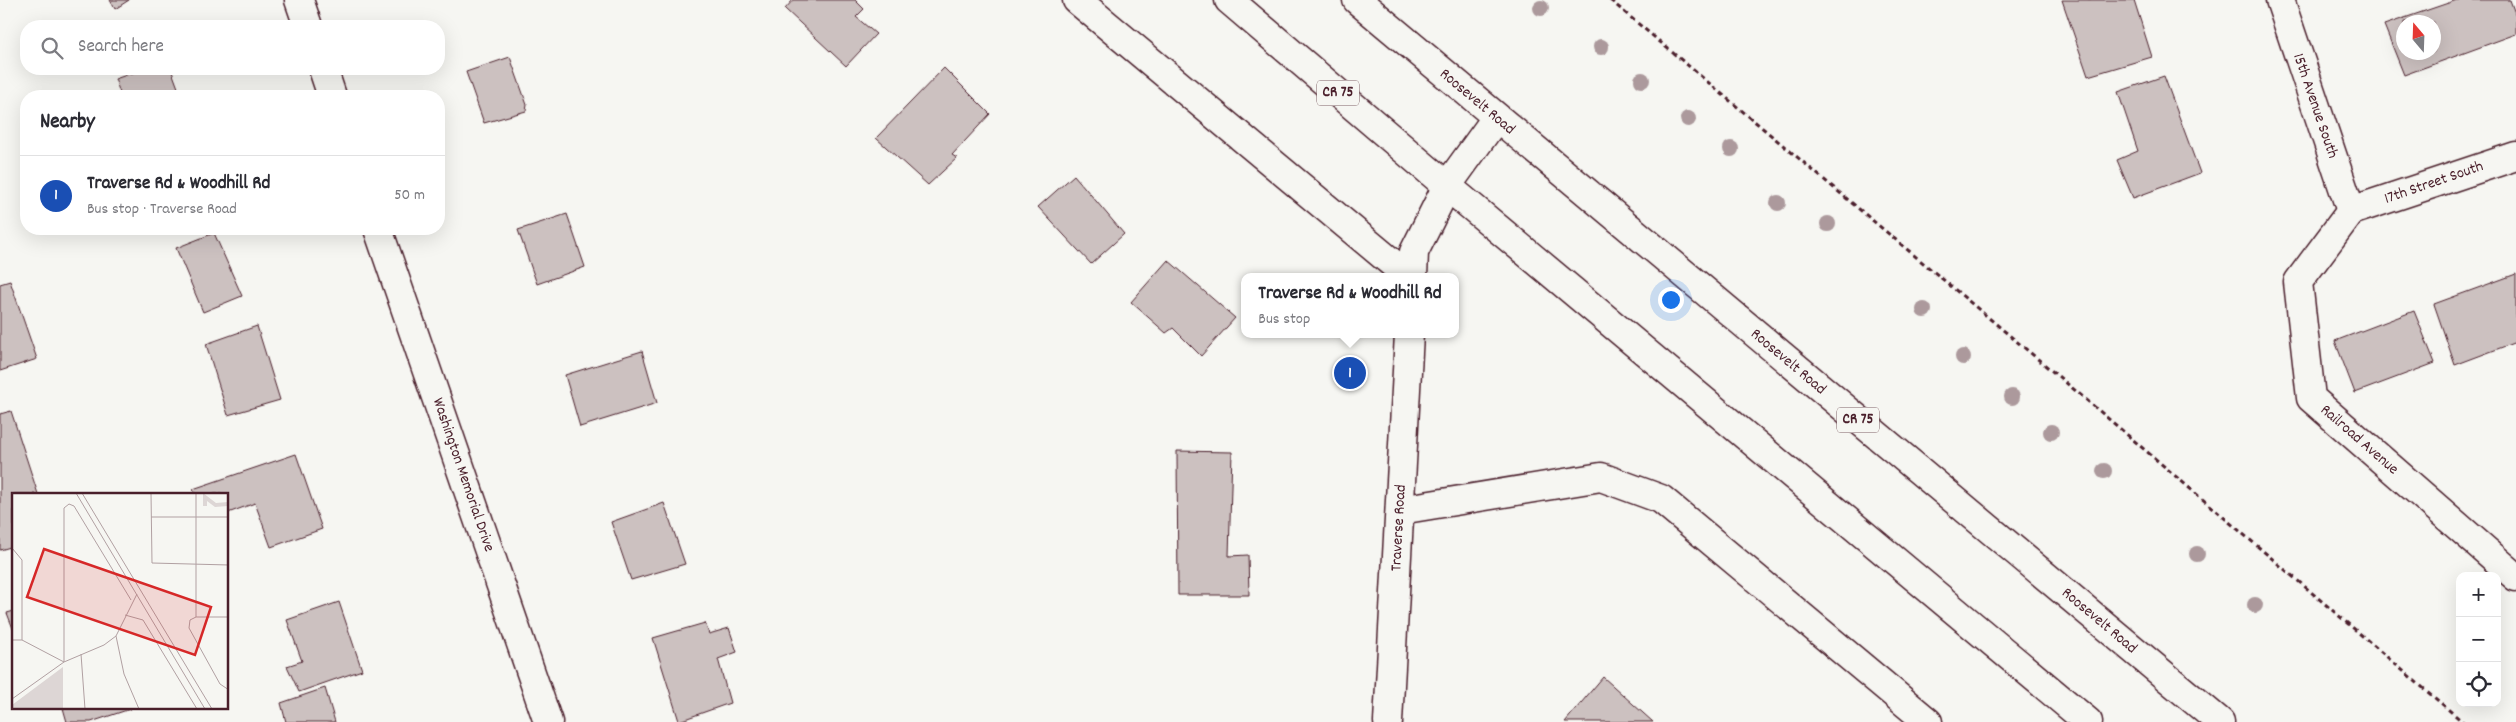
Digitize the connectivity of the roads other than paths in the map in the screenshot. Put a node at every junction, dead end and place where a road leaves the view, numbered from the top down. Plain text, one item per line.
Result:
1 (299, 0) edge
2 (1077, 0) edge
3 (1229, 0) edge
4 (1357, 0) edge
5 (2280, 0) edge
6 (306, 20) edge
7 (325, 75) edge
8 (330, 90) edge
9 (1496, 118) junction
10 (2516, 156) edge
11 (1448, 186) junction
12 (2352, 211) junction
13 (380, 235) edge
14 (1406, 273) edge
15 (1411, 273) edge
16 (1410, 338) edge
17 (1400, 510) junction
18 (2516, 577) edge
19 (548, 722) edge
20 (1388, 722) edge
21 (1928, 722) edge
22 (2088, 722) edge
23 (2220, 722) edge

1 - 6 street
2 - 14 street
3 - 11 street, CR 75
4 - 9 street, Roosevelt Road / CR 75
5 - 12 street, 15th Avenue South
7 - 8 street
9 - 11 street
9 - 23 street, Roosevelt Road / CR 75
10 - 12 street, 17th Street South
11 - 15 street
11 - 22 street, CR 75
12 - 18 street, Railroad Avenue
13 - 19 street, Washington Memorial Drive
16 - 17 street, Traverse Road
17 - 20 street, Traverse Road
17 - 21 street

